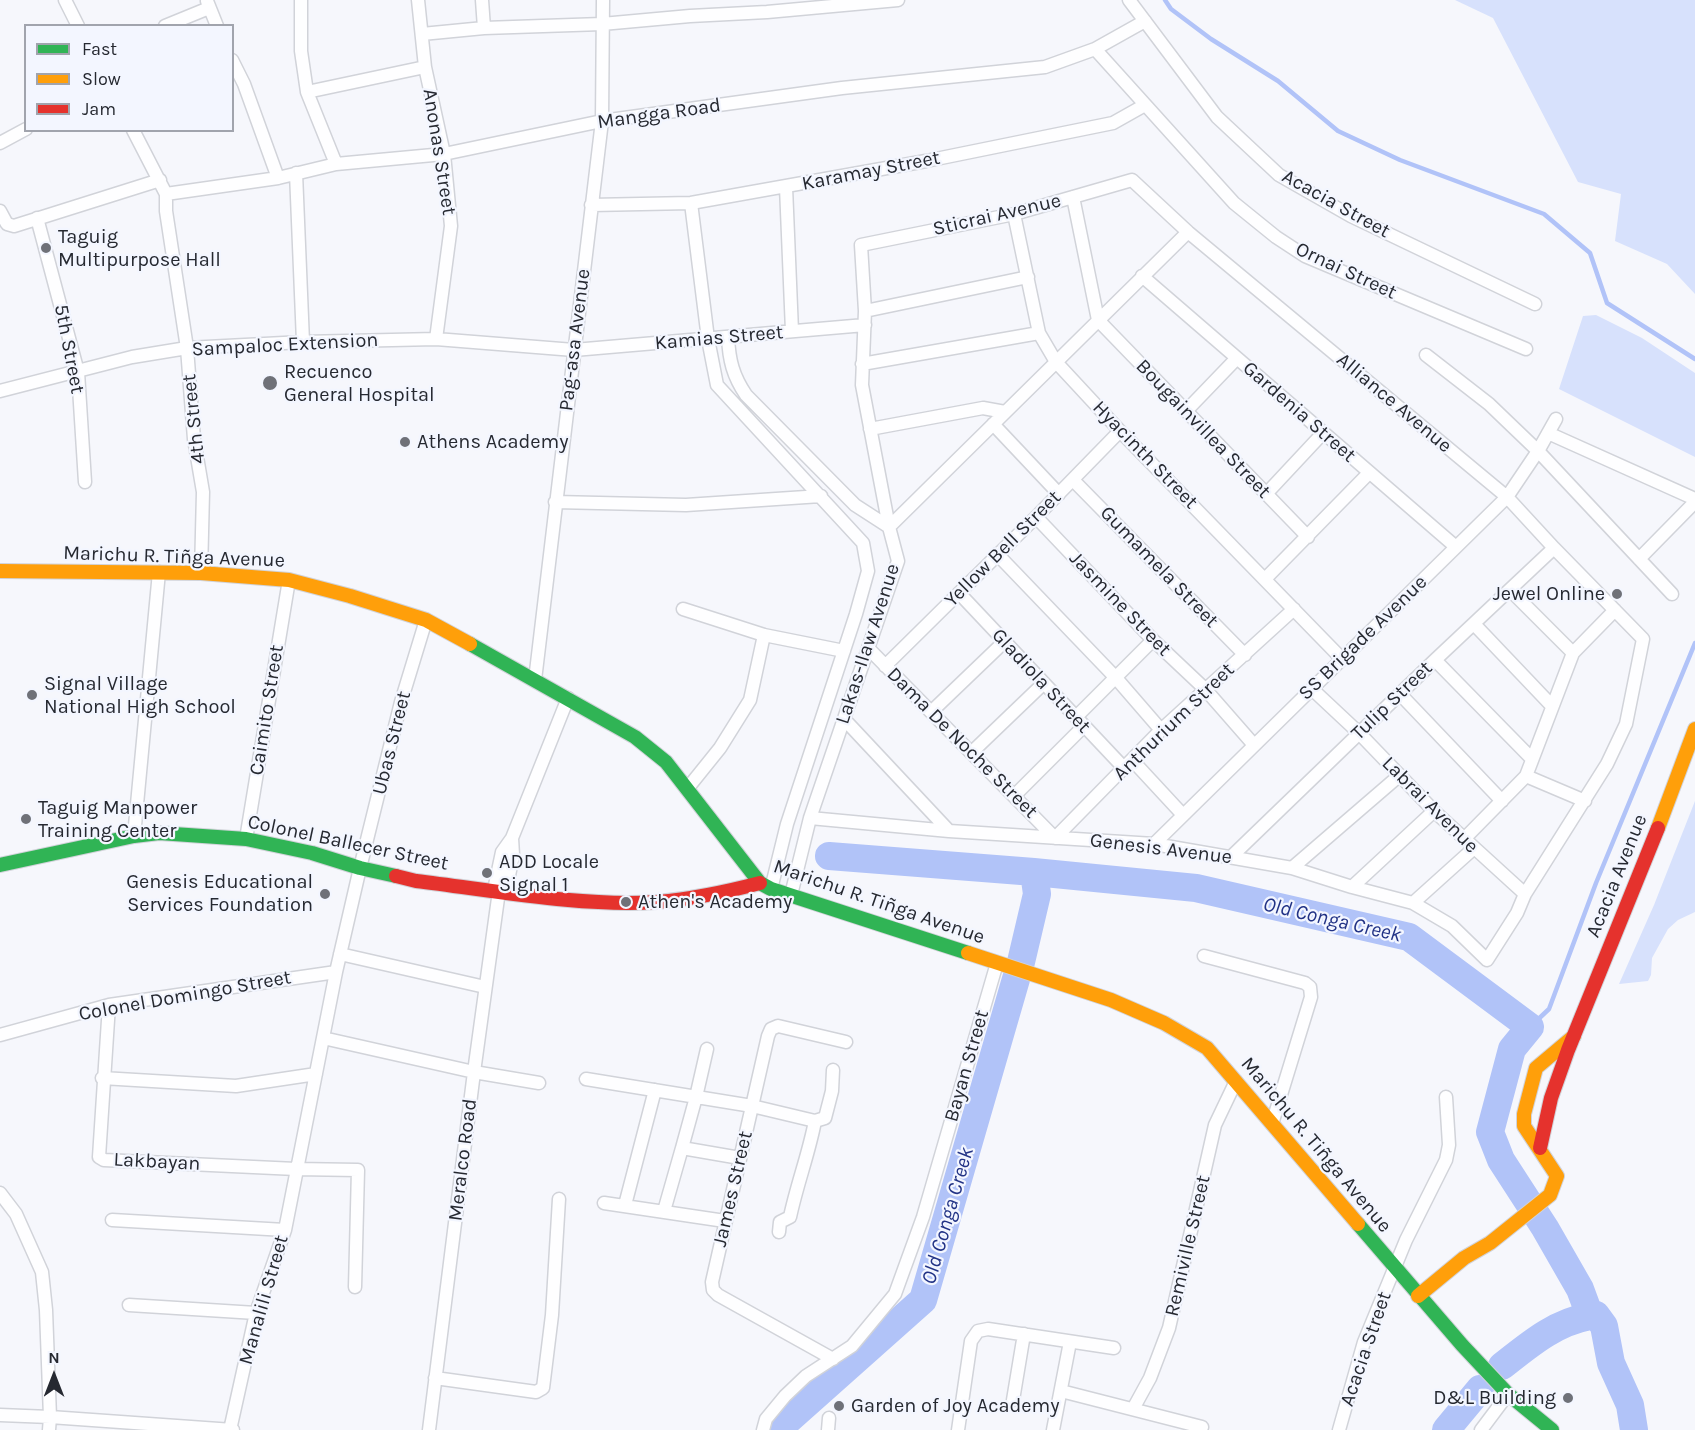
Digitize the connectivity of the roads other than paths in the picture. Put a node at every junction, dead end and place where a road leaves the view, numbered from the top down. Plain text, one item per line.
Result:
1 (65, 0) edge
2 (301, 0) edge
3 (418, 0) edge
4 (482, 0) edge
5 (603, 0) edge
6 (898, 0) edge
7 (1129, 0) edge
8 (830, 3) edge
9 (208, 4) edge
10 (1145, 21) junction
11 (77, 24) edge
12 (169, 24) edge
13 (216, 24) edge
14 (602, 24) junction
15 (484, 28) junction
16 (422, 34) junction
17 (1095, 49) junction
18 (234, 64) edge
19 (425, 67) junction
20 (308, 92) junction
21 (1145, 105) junction
22 (602, 121) junction
23 (24, 130) edge
24 (134, 132) edge
25 (0, 143) edge
26 (444, 154) junction
27 (336, 164) junction
28 (296, 173) junction
29 (278, 178) junction
30 (160, 180) junction
31 (1132, 180) joint
32 (786, 187) junction
33 (166, 194) junction
34 (1073, 197) junction
35 (691, 203) junction
36 (591, 205) junction
37 (0, 211) edge
38 (1014, 214) junction
39 (37, 218) junction
40 (1188, 232) junction
41 (861, 245) joint
42 (1142, 276) junction
43 (1028, 277) junction
44 (1535, 304) dead end
45 (865, 311) junction
46 (1098, 320) junction
47 (865, 325) junction
48 (792, 332) junction
49 (1040, 333) junction
50 (728, 337) junction
51 (436, 339) junction
52 (708, 339) junction
53 (303, 342) junction
54 (187, 348) junction
55 (1526, 349) dead end
56 (573, 350) junction
57 (1426, 355) dead end
58 (1237, 358) junction
59 (1056, 362) junction
60 (862, 364) junction
61 (78, 372) junction
62 (0, 391) edge
63 (1186, 411) junction
64 (1005, 412) junction
65 (1556, 419) dead end
66 (993, 424) junction
67 (870, 429) junction
68 (1120, 431) junction
69 (1323, 433) junction
70 (1548, 433) junction
71 (1538, 451) junction
72 (1369, 473) junction
73 (1073, 480) junction
74 (86, 482) dead end
75 (1059, 494) junction
76 (1266, 494) junction
77 (820, 496) junction
78 (1508, 497) junction
79 (1695, 501) edge
80 (555, 502) junction
81 (1036, 517) junction
82 (888, 527) junction
83 (1308, 537) junction
84 (1456, 547) junction
85 (1554, 548) junction
86 (997, 554) junction
87 (1639, 559) junction
88 (0, 571) edge
89 (159, 572) junction
90 (201, 573) junction
91 (1265, 579) junction
92 (289, 580) junction
93 (1510, 590) junction
94 (959, 593) junction
95 (1672, 594) dead end
96 (683, 609) dead end
97 (1294, 609) junction
98 (1615, 610) junction
99 (426, 620) junction
100 (1474, 624) junction
101 (764, 635) junction
102 (1153, 640) junction
103 (1004, 642) junction
104 (868, 648) junction
105 (844, 651) junction
106 (1573, 653) junction
107 (1245, 655) junction
108 (1342, 659) junction
109 (1435, 660) junction
110 (885, 666) junction
111 (1116, 678) junction
112 (535, 680) junction
113 (1044, 683) junction
114 (1205, 689) junction
115 (1312, 689) junction
116 (1400, 694) junction
117 (568, 698) junction
118 (1552, 706) junction
119 (931, 712) junction
120 (844, 719) junction
121 (1080, 722) junction
122 (1695, 729) edge
123 (1161, 730) junction
124 (1359, 733) junction
125 (1254, 746) junction
126 (971, 753) junction
127 (1532, 759) junction
128 (1129, 764) junction
129 (1400, 775) junction
130 (1526, 776) junction
131 (687, 789) junction
132 (1014, 796) junction
133 (1502, 801) junction
134 (1585, 801) junction
135 (1434, 811) junction
136 (1183, 815) junction
137 (810, 818) junction
138 (949, 831) junction
139 (134, 836) junction
140 (1055, 838) junction
141 (1465, 838) junction
142 (246, 839) junction
143 (1154, 844) junction
144 (1473, 849) junction
145 (1232, 856) junction
146 (0, 865) edge
147 (360, 868) junction
148 (1292, 868) junction
149 (766, 886) junction
150 (1352, 887) junction
151 (500, 891) junction
152 (1525, 894) junction
153 (791, 895) junction
154 (1413, 903) junction
155 (340, 954) junction
156 (1204, 956) dead end
157 (997, 963) junction
158 (336, 972) junction
159 (485, 987) junction
160 (109, 1005) junction
161 (0, 1035) edge
162 (1574, 1036) junction
163 (323, 1038) junction
164 (846, 1042) dead end
165 (707, 1049) dead end
166 (833, 1070) dead end
167 (474, 1072) junction
168 (316, 1074) junction
169 (102, 1078) junction
170 (586, 1079) dead end
171 (1236, 1081) junction
172 (539, 1083) dead end
173 (655, 1090) junction
174 (696, 1097) junction
175 (1446, 1097) dead end
176 (752, 1106) junction
177 (815, 1121) junction
178 (1272, 1124) junction
179 (682, 1148) junction
180 (1540, 1148) junction
181 (740, 1158) junction
182 (296, 1169) junction
183 (0, 1192) edge
184 (559, 1199) dead end
185 (604, 1203) dead end
186 (625, 1205) junction
187 (664, 1211) junction
188 (112, 1220) dead end
189 (725, 1221) junction
190 (285, 1230) junction
191 (778, 1232) dead end
192 (1395, 1268) junction
193 (355, 1287) dead end
194 (1418, 1296) junction
195 (129, 1305) dead end
196 (256, 1313) junction
197 (1024, 1334) junction
198 (1070, 1342) junction
199 (1114, 1348) dead end
200 (833, 1359) junction
201 (435, 1378) junction
202 (1060, 1391) junction
203 (1508, 1394) junction
204 (1013, 1400) dead end
205 (1133, 1409) junction
206 (0, 1415) edge
207 (50, 1416) junction
208 (1202, 1427) dead end
209 (49, 1430) edge
210 (231, 1430) edge
211 (429, 1430) edge
212 (763, 1430) edge
213 (958, 1430) edge
214 (1053, 1430) edge
215 (1339, 1430) edge
216 (1481, 1430) edge
217 (1552, 1430) edge

1 - 11 street
2 - 20 street
3 - 16 street, Anonas Street
4 - 15 street
5 - 14 street, Pag-asa Avenue
6 - 8 street
7 - 10 street, Acacia Street
8 - 14 street
9 - 12 street
9 - 13 street
10 - 17 street, Mangga Road
10 - 44 street, Acacia Street
14 - 15 street
14 - 22 street, Pag-asa Avenue
15 - 16 street
16 - 19 street, Anonas Street
17 - 21 street, Ornai Street
17 - 22 street, Mangga Road
18 - 29 street
19 - 20 street
19 - 26 street, Anonas Street
20 - 27 street
21 - 32 street, Karamay Street
21 - 55 street, Ornai Street
22 - 26 street, Mangga Road
22 - 36 street, Pag-asa Avenue
23 - 25 street
24 - 30 street, 4th Street
26 - 27 street, Mangga Road
26 - 51 street, Anonas Street
27 - 28 street, Mangga Road
28 - 29 street, Mangga Road
28 - 53 street
29 - 33 street, Mangga Road
30 - 33 street, 4th Street
30 - 39 street
31 - 34 street, Sticrai Avenue
31 - 40 street, Alliance Avenue
32 - 35 street, Karamay Street
32 - 48 street
33 - 54 street, 4th Street
34 - 38 street, Sticrai Avenue
34 - 46 street
35 - 36 street, Karamay Street
35 - 52 street
36 - 56 street, Pag-asa Avenue
37 - 39 street
38 - 41 street, Sticrai Avenue
38 - 43 street, Hyacinth Street
39 - 61 street, 5th Street
40 - 42 street
40 - 78 street, Alliance Avenue
41 - 45 street, Lakas-Ilaw Avenue
42 - 46 street
42 - 58 street, Gardenia Street
43 - 45 street
43 - 49 street, Hyacinth Street
45 - 47 street, Lakas-Ilaw Avenue
46 - 59 street
46 - 63 street, Bougainvillea Street
47 - 48 street, Kamias Street
47 - 60 street, Lakas-Ilaw Avenue
48 - 50 street, Kamias Street
49 - 59 street, Hyacinth Street
49 - 60 street
50 - 52 street, Kamias Street
50 - 82 street
51 - 53 street, Sampaloc Extension
51 - 56 street, Sampaloc Extension
52 - 56 street, Kamias Street
52 - 77 street
53 - 54 street, Sampaloc Extension
54 - 61 street, Sampaloc Extension
54 - 90 street, 4th Street
56 - 80 street, Pag-asa Avenue
57 - 71 street
58 - 63 street
58 - 69 street, Gardenia Street
59 - 64 street
59 - 68 street, Hyacinth Street
60 - 67 street, Lakas-Ilaw Avenue
61 - 62 street, Sampaloc Extension
61 - 74 street, 5th Street
63 - 76 street, Bougainvillea Street
64 - 66 street
64 - 67 street
65 - 70 street, SS Brigade Avenue
66 - 75 street
66 - 82 street
67 - 82 street, Lakas-Ilaw Avenue
68 - 73 street, Yellow Bell Street
68 - 91 street, Hyacinth Street
69 - 72 street, Gardenia Street
69 - 76 street
70 - 71 street, SS Brigade Avenue
70 - 79 street
71 - 78 street, SS Brigade Avenue
71 - 87 street
72 - 83 street
72 - 84 street, Gardenia Street
73 - 75 street, Yellow Bell Street
73 - 107 street, Gumamela Street
75 - 81 street, Yellow Bell Street
76 - 83 street, Bougainvillea Street
77 - 80 street
77 - 105 street
78 - 84 street, SS Brigade Avenue
78 - 85 street, Alliance Avenue
79 - 87 street
80 - 112 street, Pag-asa Avenue
81 - 86 street, Yellow Bell Street
81 - 102 street, Jasmine Street
82 - 104 street, Lakas-Ilaw Avenue
83 - 91 street
84 - 108 street, SS Brigade Avenue
85 - 93 street, Tulip Street
85 - 98 street, Alliance Avenue
86 - 94 street, Yellow Bell Street
86 - 111 street
87 - 95 street
88 - 89 main road, Marichu R. Tiñga Avenue
89 - 90 main road, Marichu R. Tiñga Avenue
89 - 139 street
90 - 92 main road, Marichu R. Tiñga Avenue
91 - 97 street, Hyacinth Street
92 - 99 main road, Marichu R. Tiñga Avenue
92 - 142 street, Caimito Street
93 - 100 street, Tulip Street
93 - 106 street
94 - 103 street, Gladiola Street
94 - 110 street, Yellow Bell Street
96 - 101 street
97 - 107 street, Anthurium Street
97 - 108 street, Hyacinth Street
98 - 106 street
98 - 134 street, Alliance Avenue
99 - 112 main road, Marichu R. Tiñga Avenue
99 - 147 street, Ubas Street
100 - 109 street, Tulip Street
100 - 118 street
101 - 105 street
101 - 131 street
102 - 111 street
102 - 114 street, Jasmine Street
103 - 113 street, Gladiola Street
103 - 119 street
104 - 110 street, Dama De Noche Street
104 - 120 street, Lakas-Ilaw Avenue
105 - 149 street
106 - 118 street
107 - 114 street, Anthurium Street
108 - 115 street, SS Brigade Avenue
109 - 116 street, Tulip Street
109 - 127 street
110 - 119 street, Dama De Noche Street
111 - 121 street
111 - 123 street
112 - 117 main road, Marichu R. Tiñga Avenue
113 - 121 street, Gladiola Street
113 - 126 street
114 - 123 street, Anthurium Street
114 - 125 street, Jasmine Street
115 - 124 street, Labrai Avenue
115 - 125 street, SS Brigade Avenue
116 - 124 street, Tulip Street
116 - 133 street
117 - 131 main road, Marichu R. Tiñga Avenue
117 - 151 street, Meralco Road
118 - 127 street
119 - 126 street, Dama De Noche Street
120 - 137 street, Lakas-Ilaw Avenue
120 - 138 street
121 - 128 street, Gladiola Street
121 - 132 street
122 - 162 main road, Acacia Avenue
123 - 128 street, Anthurium Street
124 - 129 street, Labrai Avenue
124 - 145 street, Tulip Street
125 - 136 street, SS Brigade Avenue
126 - 132 street, Dama De Noche Street
127 - 130 street
128 - 136 street, Gladiola Street
128 - 140 street, Anthurium Street
129 - 135 street, Labrai Avenue
129 - 148 street
130 - 133 street
130 - 134 street
131 - 149 main road, Marichu R. Tiñga Avenue
132 - 140 street, Dama De Noche Street
133 - 141 street
134 - 152 street
135 - 141 street, Labrai Avenue
135 - 150 street
136 - 143 street, SS Brigade Avenue
137 - 138 street, Genesis Avenue
137 - 153 street, Lakas-Ilaw Avenue
138 - 140 street, Genesis Avenue
139 - 142 main road, Colonel Ballecer Street
139 - 146 main road, Colonel Ballecer Street
140 - 143 street, Genesis Avenue
141 - 144 street, Labrai Avenue
142 - 147 main road, Colonel Ballecer Street
143 - 145 street, Genesis Avenue
144 - 152 street, Labrai Avenue
144 - 154 street
145 - 148 street, Genesis Avenue
147 - 151 main road, Colonel Ballecer Street
147 - 155 street, Manalili Street
148 - 150 street, Genesis Avenue
149 - 151 main road, Colonel Ballecer Street
149 - 153 main road, Marichu R. Tiñga Avenue
150 - 154 street, Genesis Avenue
151 - 159 street, Meralco Road
152 - 154 street, Genesis Avenue
153 - 157 main road, Marichu R. Tiñga Avenue
155 - 158 street, Manalili Street
155 - 159 street
156 - 178 street
157 - 171 main road, Marichu R. Tiñga Avenue
157 - 200 street, Bayan Street
158 - 160 street, Colonel Domingo Street
158 - 163 street, Manalili Street
159 - 167 street, Meralco Road
160 - 161 street, Colonel Domingo Street
160 - 169 street, Lakbayan
162 - 180 main road, Acacia Avenue
162 - 180 main road, Acacia Avenue
163 - 167 street
163 - 168 street, Manalili Street
164 - 176 street, James Street
165 - 174 street
166 - 177 street
167 - 172 street
167 - 201 street, Meralco Road
168 - 169 street
168 - 182 street, Manalili Street
169 - 182 street, Lakbayan
170 - 173 street
171 - 178 main road, Marichu R. Tiñga Avenue
171 - 205 street, Remiville Street
173 - 174 street
173 - 186 street
174 - 176 street
174 - 179 street
175 - 192 street, Acacia Street
176 - 177 street
176 - 181 street, James Street
177 - 191 street
178 - 192 main road, Marichu R. Tiñga Avenue
179 - 181 street
179 - 187 street
180 - 194 main road, Acacia Avenue
181 - 189 street, James Street
182 - 190 street, Manalili Street
182 - 193 street
183 - 207 street
184 - 201 street
185 - 186 street
186 - 187 street
187 - 189 street
188 - 190 street
189 - 200 street, James Street
190 - 196 street, Manalili Street
192 - 194 main road, Marichu R. Tiñga Avenue
192 - 215 street, Acacia Street
194 - 203 main road, Marichu R. Tiñga Avenue
195 - 196 street
196 - 210 street, Manalili Street
197 - 198 street
197 - 204 street
197 - 213 street
198 - 199 street
198 - 202 street
200 - 212 street, Bayan Street
201 - 211 street, Meralco Road
202 - 205 street
202 - 214 street
203 - 216 street
203 - 217 main road, Marichu R. Tiñga Avenue
205 - 208 street
206 - 207 street
207 - 209 street
207 - 210 street

